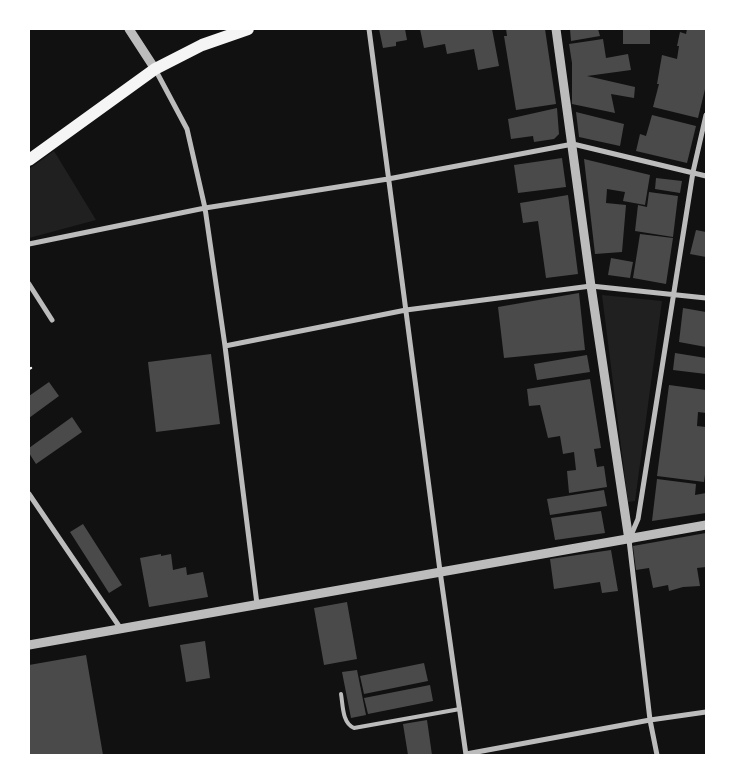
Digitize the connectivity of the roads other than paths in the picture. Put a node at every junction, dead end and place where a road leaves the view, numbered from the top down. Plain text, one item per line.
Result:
1 (129, 29) edge
2 (247, 29) edge
3 (369, 29) edge
4 (556, 29) edge
5 (155, 69) junction
6 (706, 115) edge
7 (573, 144) junction
8 (29, 160) edge
9 (693, 172) junction
10 (706, 176) edge
11 (388, 178) junction
12 (205, 208) junction
13 (29, 244) edge
14 (29, 284) edge
15 (590, 286) junction
16 (674, 294) junction
17 (706, 298) edge
18 (406, 310) junction
19 (52, 320) dead end
20 (225, 346) junction
21 (29, 494) edge
22 (706, 525) edge
23 (629, 540) junction
24 (440, 571) junction
25 (258, 604) junction
26 (120, 629) junction
27 (29, 645) edge
28 (340, 694) dead end
29 (460, 709) junction
30 (706, 712) edge
31 (650, 720) junction
32 (466, 755) edge
33 (656, 755) edge

1 - 5 street
2 - 5 main road
3 - 11 street
4 - 7 street
5 - 8 main road
5 - 12 street
6 - 9 street
7 - 9 street
7 - 11 street
7 - 15 street
9 - 10 street
9 - 16 street
11 - 12 street
11 - 18 street
12 - 13 street
12 - 20 street
14 - 19 street
15 - 16 street
15 - 18 street
15 - 23 street
16 - 17 street
16 - 23 street
18 - 20 street
18 - 24 street
20 - 25 street
21 - 26 street
22 - 23 street
23 - 24 street
23 - 31 street
24 - 25 street
24 - 29 street
25 - 26 street
26 - 27 street
28 - 29 lane
29 - 32 street
30 - 31 street
31 - 32 street
31 - 33 street

